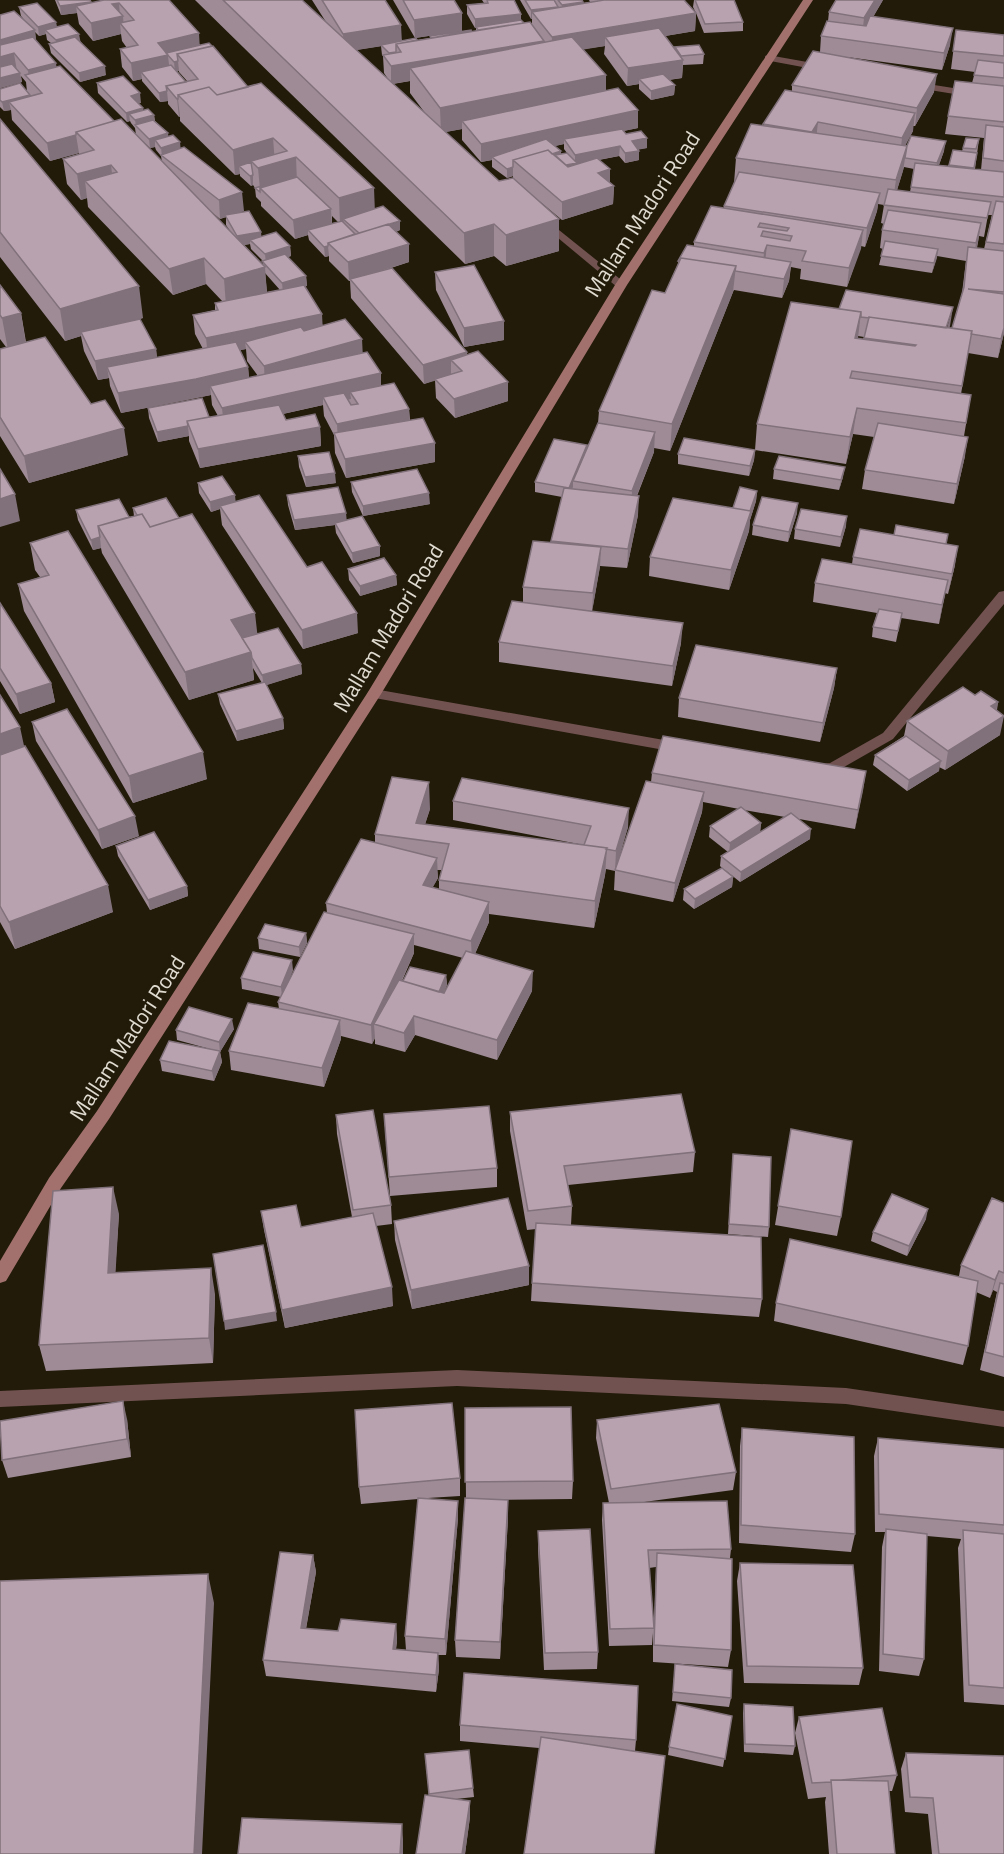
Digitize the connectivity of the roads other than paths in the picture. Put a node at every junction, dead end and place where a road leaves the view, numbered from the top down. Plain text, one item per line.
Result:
1 (808, 0) edge
2 (768, 58) junction
3 (836, 70) edge
4 (903, 82) edge
5 (1004, 99) edge
6 (540, 217) edge
7 (621, 285) junction
8 (1004, 596) edge
9 (374, 694) junction
10 (700, 751) edge
11 (803, 767) edge
12 (0, 1276) edge
13 (0, 1399) edge
14 (1004, 1419) edge

1 - 2 street, Mallam Madori Road
2 - 3 street
2 - 7 street, Mallam Madori Road
4 - 5 street
6 - 7 street
7 - 9 street, Mallam Madori Road
8 - 11 street
9 - 10 street
9 - 12 street, Mallam Madori Road
13 - 14 street

